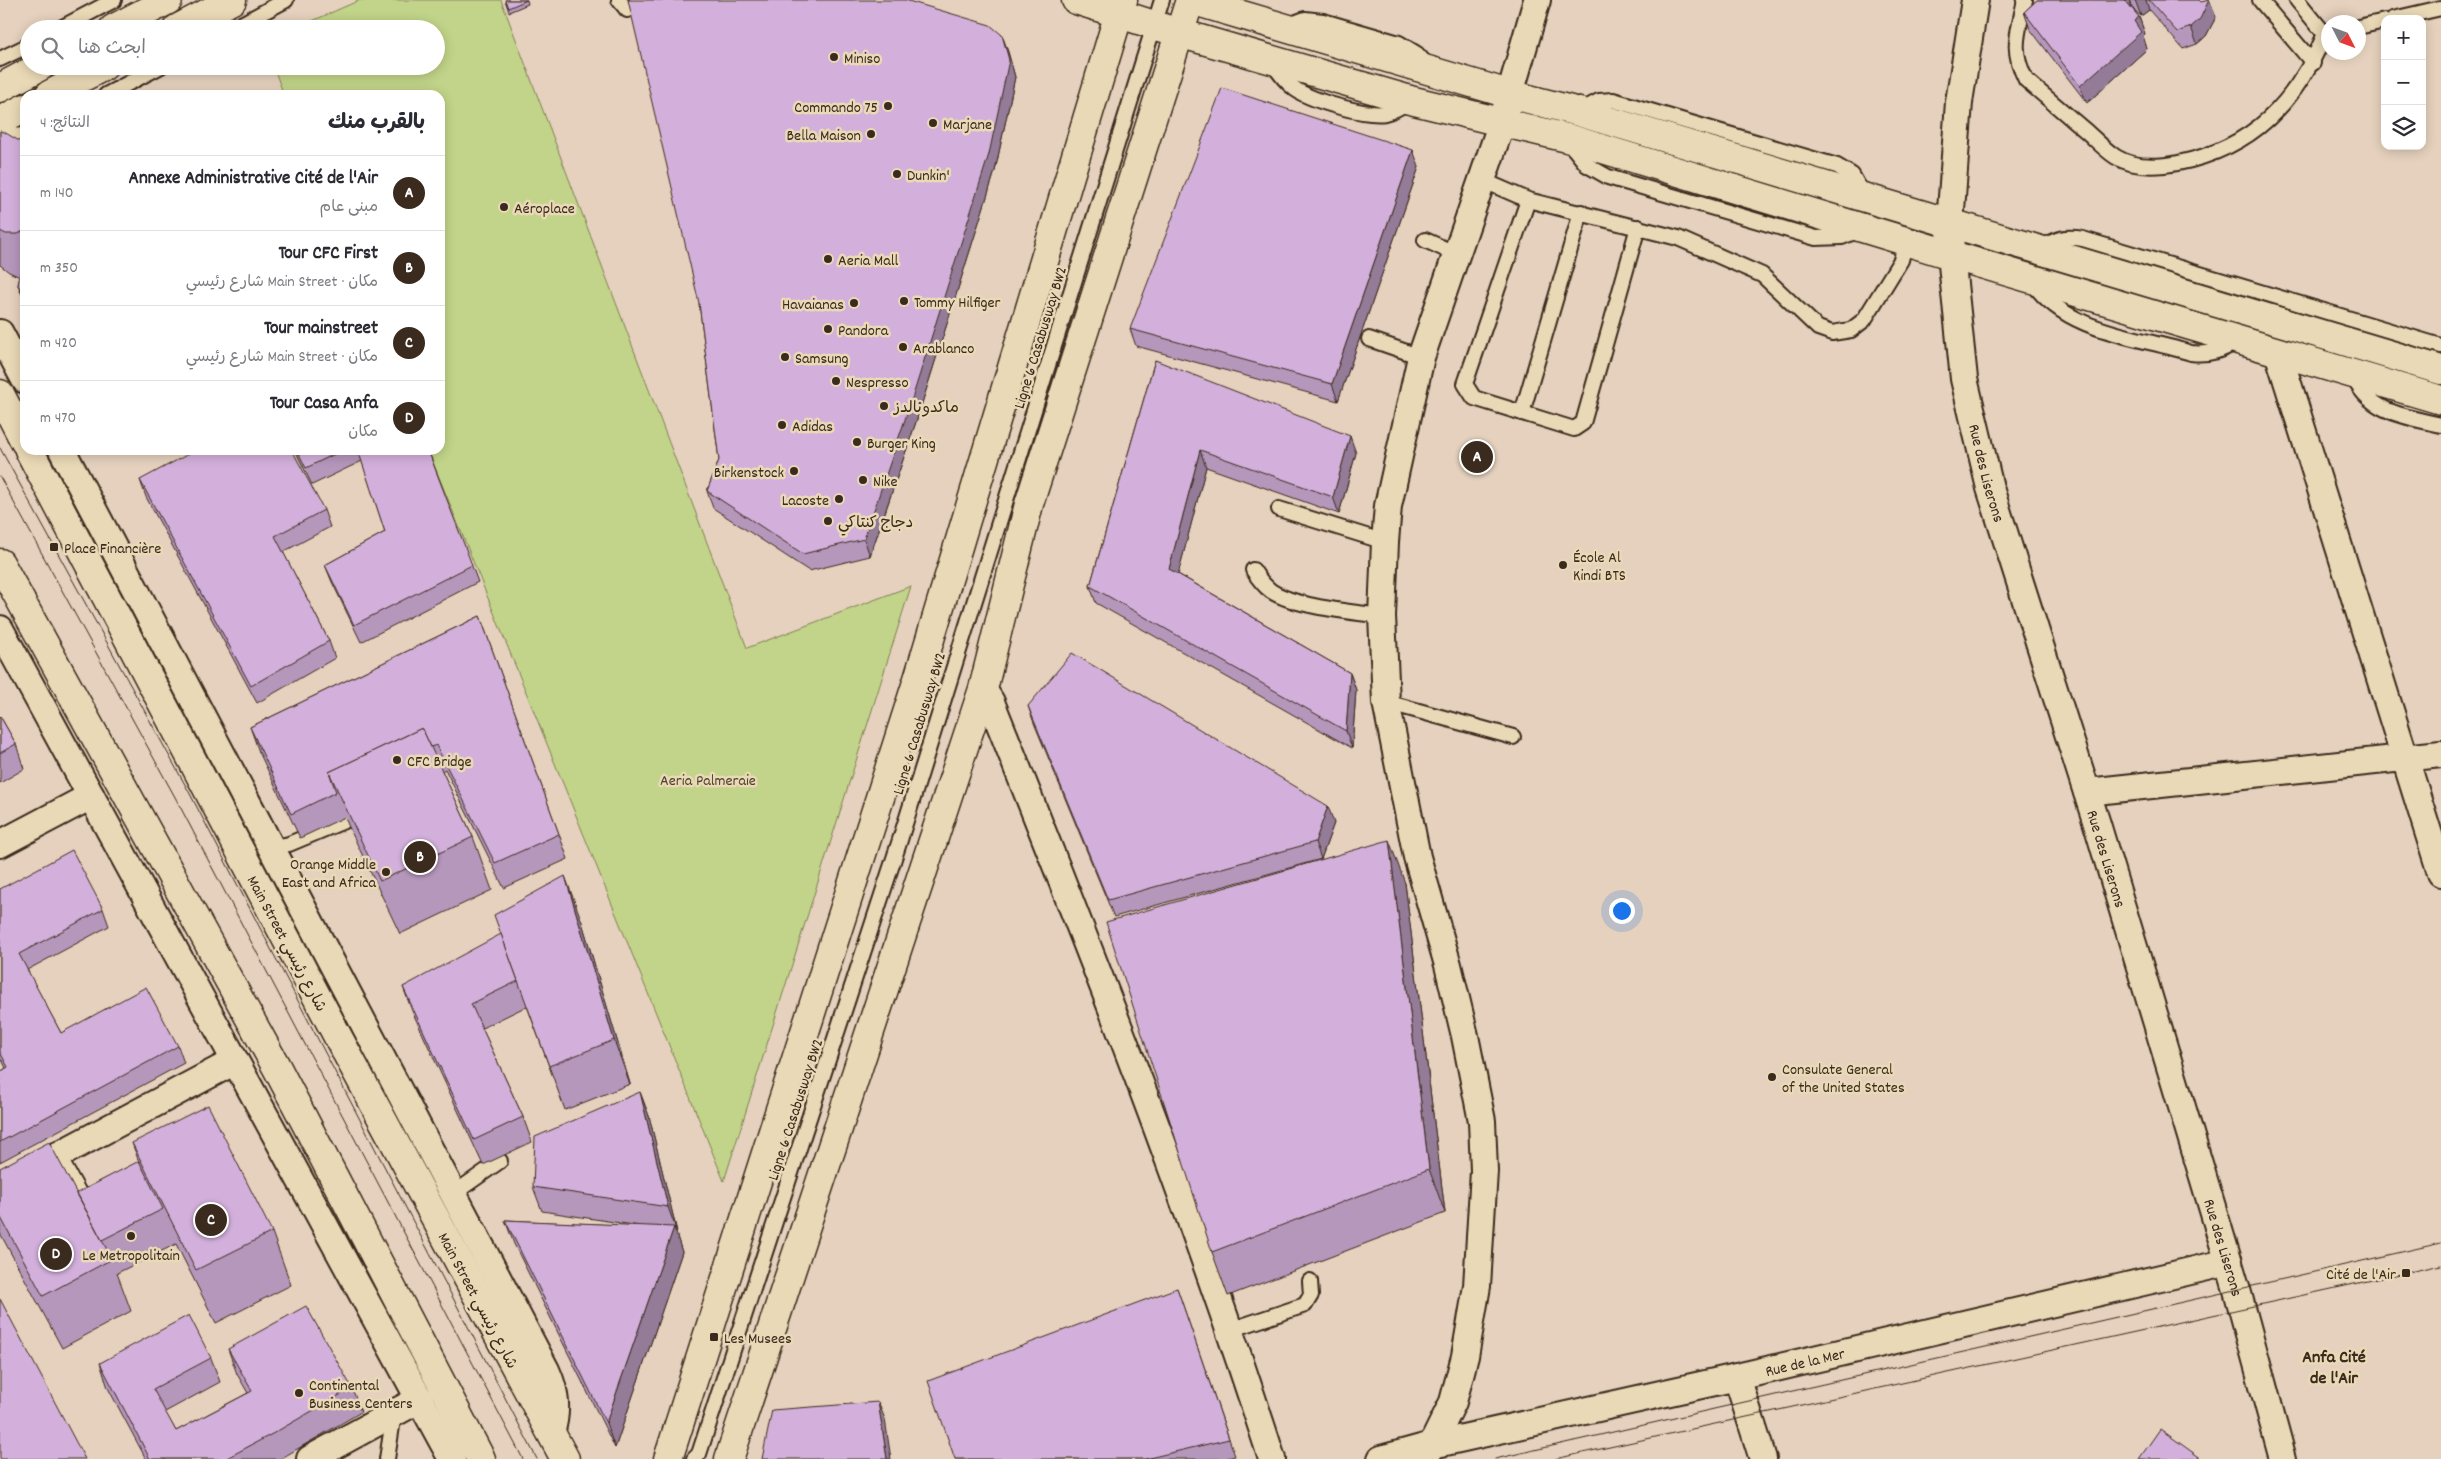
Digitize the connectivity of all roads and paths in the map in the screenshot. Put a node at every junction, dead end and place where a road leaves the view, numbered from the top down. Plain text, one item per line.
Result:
1 (114, 0) edge
2 (168, 0) edge
3 (232, 0) edge
4 (286, 0) edge
5 (1076, 0) edge
6 (1190, 0) edge
7 (1537, 0) edge
8 (2025, 0) edge
9 (2260, 0) edge
10 (2297, 0) edge
11 (1973, 1) edge
12 (1121, 7) edge
13 (2441, 8) edge
14 (2410, 15) edge
15 (1165, 19) edge
16 (76, 20) edge
17 (130, 20) edge
18 (194, 20) edge
19 (249, 20) edge
20 (2381, 22) edge
21 (2366, 25) edge
22 (2321, 27) edge
23 (2321, 46) edge
24 (20, 49) edge
25 (0, 59) edge
26 (2313, 63) junction
27 (24, 75) edge
28 (87, 75) edge
29 (144, 75) edge
30 (0, 88) edge
31 (58, 90) edge
32 (115, 90) edge
33 (1510, 94) junction
34 (20, 111) edge
35 (0, 121) edge
36 (1502, 122) junction
37 (0, 132) edge
38 (20, 135) edge
39 (1482, 180) junction
40 (1528, 200) junction
41 (1581, 212) junction
42 (1950, 224) junction
43 (1638, 227) junction
44 (1425, 240) dead end
45 (1906, 241) junction
46 (2040, 251) junction
47 (1456, 254) junction
48 (1951, 255) junction
49 (0, 333) edge
50 (1369, 339) dead end
51 (2441, 346) edge
52 (2278, 352) junction
53 (1421, 357) junction
54 (2441, 370) edge
55 (20, 371) edge
56 (2353, 374) junction
57 (0, 394) edge
58 (2441, 400) edge
59 (1522, 413) junction
60 (2441, 425) edge
61 (20, 432) edge
62 (32, 455) edge
63 (65, 455) edge
64 (1280, 509) dead end
65 (1385, 542) junction
66 (0, 563) edge
67 (1253, 570) dead end
68 (1382, 616) junction
69 (0, 629) edge
70 (983, 689) junction
71 (1386, 702) junction
72 (1513, 737) dead end
73 (2441, 754) edge
74 (2405, 758) junction
75 (2087, 792) junction
76 (91, 796) junction
77 (371, 810) edge
78 (0, 844) edge
79 (271, 848) junction
80 (2441, 873) edge
81 (235, 1061) junction
82 (58, 1155) junction
83 (500, 1161) edge
84 (0, 1186) edge
85 (453, 1194) junction
86 (83, 1200) edge
87 (2229, 1262) junction
88 (1310, 1281) dead end
89 (1230, 1330) junction
90 (1737, 1377) junction
91 (420, 1399) junction
92 (394, 1413) junction
93 (551, 1433) junction
94 (1429, 1452) edge
95 (698, 1457) edge
96 (310, 1459) edge
97 (387, 1459) edge
98 (452, 1459) edge
99 (481, 1459) edge
100 (565, 1459) edge
101 (668, 1459) edge
102 (729, 1459) edge
103 (1272, 1459) edge
104 (1381, 1459) edge
105 (1763, 1459) edge
106 (2283, 1459) edge

1 - 16 lane
2 - 17 main road
3 - 18 main road
4 - 19 lane
5 - 12 main road
6 - 15 main road
6 - 33 main road
7 - 33 street
8 - 26 lane
9 - 26 lane
10 - 22 lane
11 - 42 street, Rue des Liserons
12 - 15 main road
12 - 101 main road
13 - 14 lane
15 - 36 main road
15 - 70 main road
15 - 95 lane, Ligne 6 Casabusway BW2
20 - 21 lane
23 - 26 lane
24 - 25 lane
27 - 30 main road
28 - 31 main road
29 - 32 lane
33 - 36 street
33 - 42 main road
34 - 35 main road
36 - 39 street
36 - 45 main road
37 - 38 lane
39 - 40 lane
39 - 47 street
40 - 41 lane
40 - 59 lane
41 - 43 lane
41 - 59 lane
42 - 46 main road
42 - 48 street, Rue des Liserons
43 - 45 lane
43 - 59 lane
44 - 47 lane
45 - 48 main road
46 - 51 lane
46 - 54 main road
47 - 53 street
48 - 52 main road
48 - 75 street, Rue des Liserons
49 - 55 street
50 - 53 lane
52 - 56 main road
52 - 74 street
53 - 65 street
56 - 58 main road
56 - 60 lane
57 - 61 main road
62 - 93 main road, Main Street شارع رئيسي
63 - 79 street, Main Street شارع رئيسي
64 - 65 lane
65 - 68 street
66 - 99 main road
67 - 68 lane
68 - 71 street
69 - 76 street
70 - 89 street
70 - 102 main road
71 - 72 lane
71 - 94 street
73 - 74 street
74 - 75 street
74 - 80 street
75 - 87 street, Rue des Liserons
76 - 78 street
76 - 81 street
77 - 79 lane
79 - 85 street, Main Street شارع رئيسي
81 - 82 street
81 - 91 street
82 - 84 street
82 - 86 lane
83 - 85 lane
85 - 93 street, Main Street شارع رئيسي
87 - 90 street, Rue de la Mer
87 - 106 street, Rue des Liserons
88 - 89 lane
89 - 103 street
90 - 94 street, Rue de la Mer
90 - 105 street
91 - 92 street
91 - 98 street
92 - 96 street
92 - 97 lane
93 - 100 main road, Main Street شارع رئيسي
94 - 104 street, Rue de la Mer

